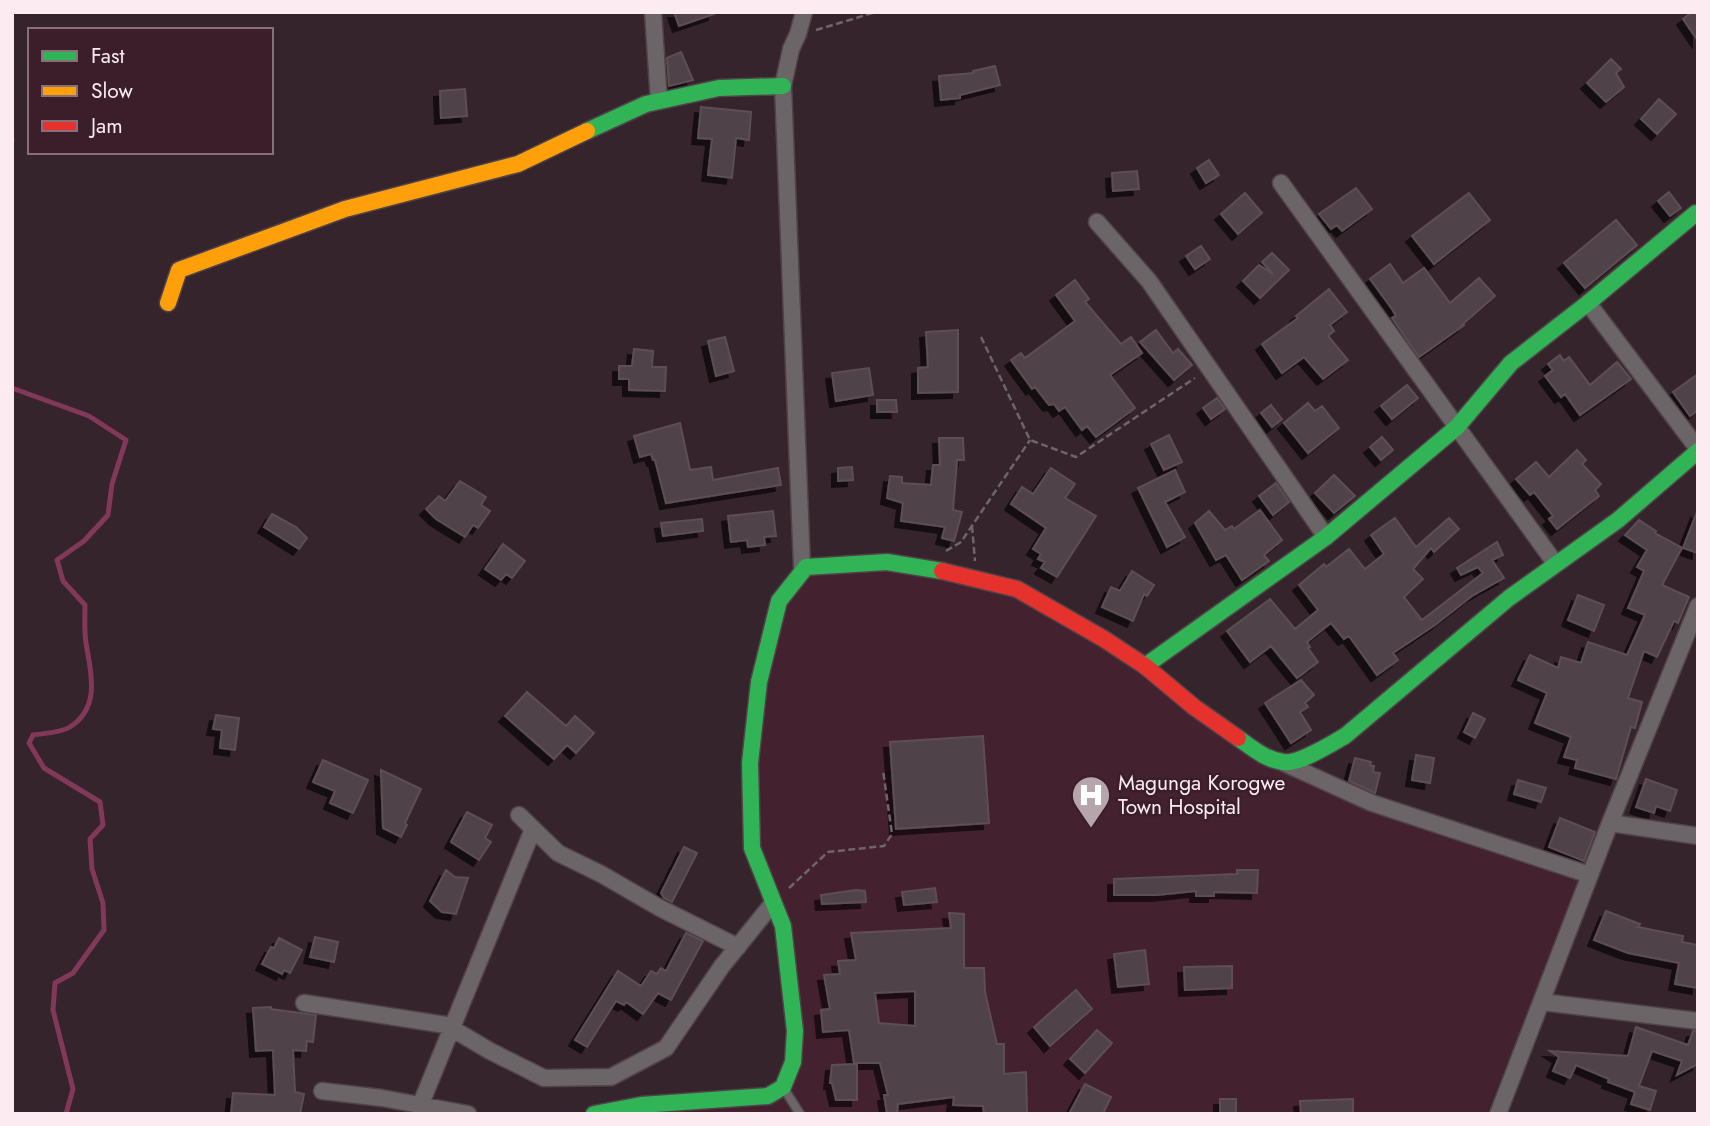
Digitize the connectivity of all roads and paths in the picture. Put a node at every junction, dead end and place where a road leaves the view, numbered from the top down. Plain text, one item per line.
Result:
1 (653, 12) edge
2 (804, 12) edge
3 (876, 12) edge
4 (798, 34) junction
5 (783, 86) junction
6 (659, 101) junction
7 (1281, 183) dead end
8 (1696, 213) dead end
9 (1097, 222) dead end
10 (168, 303) dead end
11 (1588, 303) junction
12 (981, 337) dead end
13 (1210, 369) junction
14 (1457, 427) junction
15 (1030, 440) junction
16 (1698, 450) edge
17 (972, 526) junction
18 (1326, 537) junction
19 (1555, 562) junction
20 (806, 567) junction
21 (922, 567) junction
22 (977, 579) junction
23 (1698, 606) edge
24 (1693, 631) edge
25 (1145, 666) junction
26 (1284, 763) junction
27 (883, 770) dead end
28 (519, 816) dead end
29 (1610, 823) junction
30 (533, 829) junction
31 (1698, 836) edge
32 (1590, 875) junction
33 (773, 902) junction
34 (737, 947) junction
35 (1542, 1002) junction
36 (304, 1003) dead end
37 (1698, 1021) edge
38 (451, 1028) junction
39 (783, 1087) junction
40 (322, 1091) dead end
41 (420, 1106) junction
42 (468, 1114) edge
43 (594, 1114) edge
44 (800, 1114) edge
45 (1498, 1114) edge

1 - 6 street
2 - 4 street
3 - 4 path
4 - 5 street
5 - 6 street
5 - 20 street
6 - 10 street
7 - 14 street
8 - 11 street
9 - 13 street
11 - 14 street
11 - 16 street
12 - 15 path
13 - 15 path
13 - 18 street
14 - 18 street
14 - 19 street
15 - 17 path
16 - 19 street
17 - 21 path
17 - 22 path
18 - 25 street
19 - 26 street
20 - 21 street
20 - 33 street
21 - 22 street
22 - 25 street
23 - 24 street
24 - 29 street
25 - 26 street
26 - 32 street
27 - 33 path
28 - 30 street
29 - 31 street
29 - 32 street
30 - 34 street
30 - 38 street
32 - 35 street
33 - 34 street
33 - 39 street
34 - 38 street
35 - 37 street
35 - 45 street
36 - 38 street
38 - 41 street
39 - 43 street
39 - 44 lane
40 - 41 street
41 - 42 street

